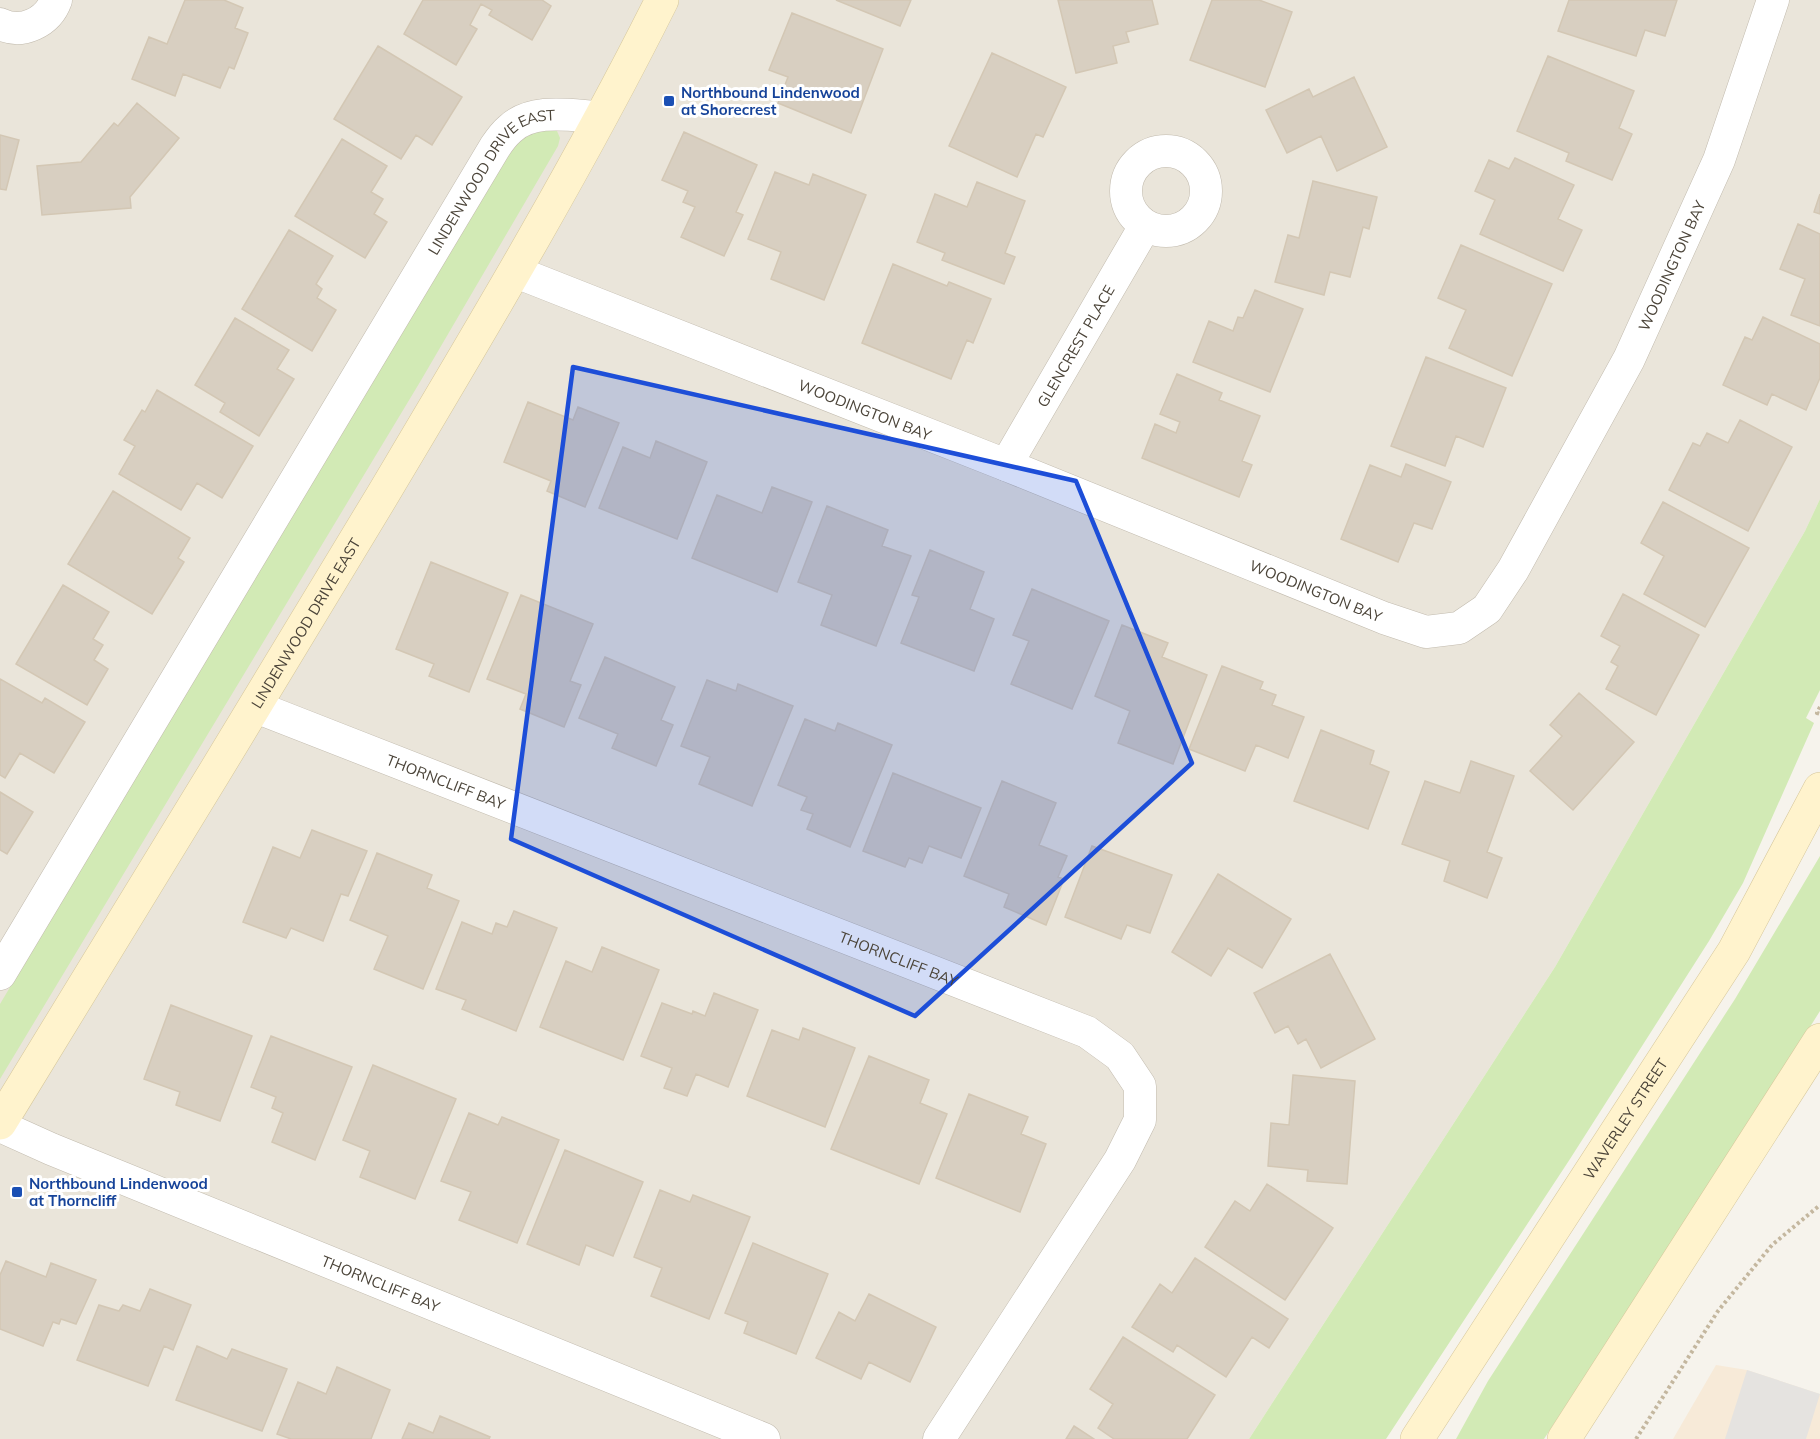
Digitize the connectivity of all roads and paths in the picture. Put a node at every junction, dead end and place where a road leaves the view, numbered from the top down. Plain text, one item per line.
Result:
1 (56, 0) edge
2 (662, 0) edge
3 (1773, 0) edge
4 (0, 24) edge
5 (601, 117) junction
6 (1145, 226) dead end
7 (516, 272) junction
8 (1006, 465) junction
9 (256, 707) junction
10 (1820, 707) edge
11 (1820, 714) edge
12 (1820, 789) edge
13 (0, 974) edge
14 (1820, 1040) edge
15 (0, 1124) edge
16 (1820, 1205) edge
17 (765, 1439) edge
18 (939, 1439) edge
19 (1417, 1439) edge
20 (1564, 1439) edge
21 (1636, 1439) edge

1 - 4 street
2 - 5 street, LINDENWOOD DRIVE EAST
3 - 8 street, WOODINGTON BAY
5 - 7 street, LINDENWOOD DRIVE EAST
5 - 13 street, LINDENWOOD DRIVE EAST
6 - 8 street, GLENCREST PLACE
7 - 8 street, WOODINGTON BAY
7 - 9 street, LINDENWOOD DRIVE EAST
9 - 15 street, LINDENWOOD DRIVE EAST
9 - 18 street, THORNCLIFF BAY
10 - 11 path
12 - 19 street, WAVERLEY STREET
14 - 20 street
15 - 17 street, THORNCLIFF BAY
16 - 21 path

